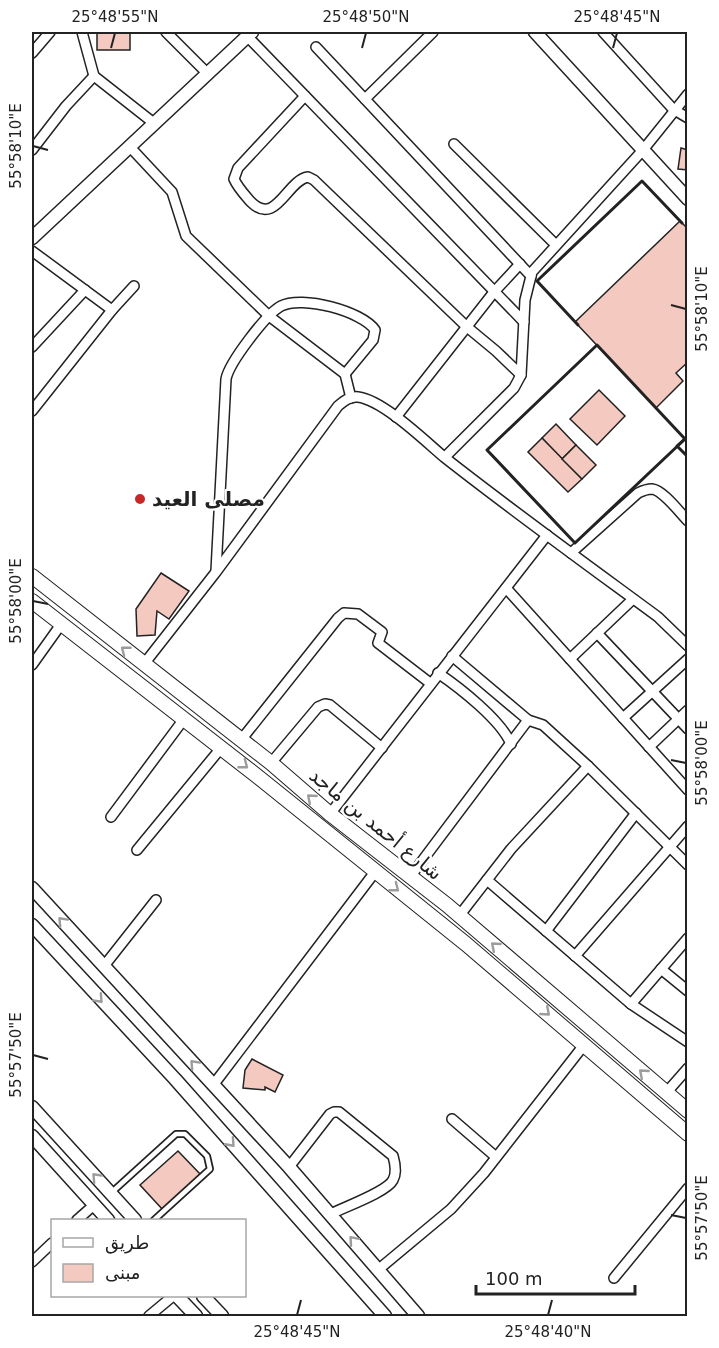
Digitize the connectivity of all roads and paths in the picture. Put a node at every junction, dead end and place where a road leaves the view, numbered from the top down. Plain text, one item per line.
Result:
1 (50, 32) edge
2 (82, 32) edge
3 (166, 32) edge
4 (433, 32) edge
5 (535, 32) edge
6 (603, 32) edge
7 (250, 34) edge
8 (316, 47) dead end
9 (32, 53) edge
10 (208, 74) junction
11 (94, 76) junction
12 (687, 94) edge
13 (305, 96) junction
14 (365, 99) junction
15 (674, 109) junction
16 (687, 118) edge
17 (155, 124) junction
18 (454, 144) dead end
19 (130, 147) junction
20 (32, 150) edge
21 (643, 150) junction
22 (687, 199) edge
23 (32, 235) edge
24 (556, 245) junction
25 (32, 251) edge
26 (520, 264) junction
27 (531, 276) junction
28 (134, 286) dead end
29 (84, 290) junction
30 (494, 292) junction
31 (112, 310) junction
32 (269, 315) junction
33 (524, 322) junction
34 (467, 327) junction
35 (32, 347) edge
36 (345, 374) junction
37 (521, 375) junction
38 (351, 398) junction
39 (32, 411) edge
40 (396, 417) junction
41 (445, 457) junction
42 (687, 521) edge
43 (547, 535) junction
44 (571, 553) junction
45 (216, 572) junction
46 (32, 576) edge
47 (506, 588) junction
48 (633, 599) junction
49 (32, 601) edge
50 (62, 623) junction
51 (597, 633) junction
52 (687, 646) edge
53 (452, 656) junction
54 (570, 659) junction
55 (687, 659) edge
56 (144, 664) junction
57 (32, 665) edge
58 (438, 673) junction
59 (430, 683) junction
60 (651, 692) junction
61 (687, 710) edge
62 (623, 718) junction
63 (184, 719) junction
64 (678, 719) junction
65 (528, 720) junction
66 (687, 729) edge
67 (241, 740) junction
68 (511, 744) junction
69 (649, 747) junction
70 (221, 748) junction
71 (382, 748) junction
72 (271, 763) junction
73 (588, 766) junction
74 (687, 790) edge
75 (636, 813) junction
76 (330, 814) junction
77 (111, 817) dead end
78 (687, 826) edge
79 (669, 846) junction
80 (137, 850) dead end
81 (687, 865) edge
82 (375, 872) junction
83 (410, 877) junction
84 (487, 880) junction
85 (32, 888) edge
86 (156, 900) dead end
87 (459, 916) junction
88 (32, 925) edge
89 (546, 931) junction
90 (687, 938) edge
91 (575, 956) junction
92 (104, 966) junction
93 (661, 969) junction
94 (687, 991) edge
95 (631, 1004) junction
96 (687, 1042) edge
97 (584, 1045) junction
98 (687, 1068) edge
99 (214, 1084) junction
100 (666, 1093) junction
101 (32, 1107) edge
102 (687, 1111) edge
103 (452, 1119) dead end
104 (687, 1134) edge
105 (32, 1136) edge
106 (496, 1157) junction
107 (289, 1167) junction
108 (687, 1188) edge
109 (111, 1193) junction
110 (94, 1205) junction
111 (331, 1214) junction
112 (79, 1219) edge
113 (106, 1219) edge
114 (133, 1219) edge
115 (156, 1219) edge
116 (51, 1244) edge
117 (32, 1262) edge
118 (379, 1269) junction
119 (614, 1278) dead end
120 (174, 1297) edge
121 (176, 1297) edge
122 (204, 1297) edge
123 (149, 1317) edge
124 (196, 1317) edge
125 (222, 1317) edge
126 (385, 1317) edge
127 (418, 1317) edge

1 - 9 street
2 - 11 street
3 - 10 street
4 - 14 street
5 - 21 street
6 - 15 street
7 - 10 street
7 - 13 street
8 - 14 street
10 - 17 street
11 - 17 street
11 - 20 street
12 - 15 street
13 - 30 street
13 - 34 street
14 - 26 street
15 - 16 street
15 - 21 street
17 - 19 street
18 - 24 street
19 - 23 street
19 - 32 street
21 - 22 street
21 - 24 street
24 - 27 street
25 - 29 street
26 - 27 street
26 - 30 street
27 - 33 street
28 - 31 street
29 - 31 street
29 - 35 street
30 - 33 street
30 - 34 street
31 - 39 street
32 - 36 street
32 - 36 street
32 - 45 street
33 - 37 street
34 - 37 street
34 - 40 street
36 - 38 street
37 - 41 street
38 - 40 street
38 - 45 street
40 - 41 street
41 - 43 street
42 - 44 street
43 - 44 street
43 - 47 street
44 - 48 street
45 - 56 street
56 -> 46 main road, شارع أحمد بن ماجد
47 - 53 street
47 - 54 street
48 - 51 street
48 - 52 street
49 - 50 main road, شارع أحمد بن ماجد
50 - 57 street
50 - 63 main road, شارع أحمد بن ماجد
51 - 54 street
51 - 60 street
53 - 58 street
53 - 65 street
54 - 62 street
55 - 60 street
56 - 67 main road, شارع أحمد بن ماجد
58 - 59 street
58 - 68 street
59 - 67 street
59 - 71 street
60 - 62 street
60 - 64 street
61 - 64 street
62 - 69 street
63 - 70 main road, شارع أحمد بن ماجد
63 - 77 street
64 - 66 street
64 - 69 street
65 - 68 street
65 - 73 street
67 - 72 main road, شارع أحمد بن ماجد
68 - 83 street
69 - 74 street
70 - 80 street
70 -> 82 main road, شارع أحمد بن ماجد
71 - 72 street
71 - 76 street
76 -> 72 main road, شارع أحمد بن ماجد
73 - 75 street
73 - 84 street
75 - 79 street
75 - 89 street
76 - 83 main road, شارع أحمد بن ماجد
78 - 79 street
79 - 81 street
79 - 91 street
82 -> 97 main road, شارع أحمد بن ماجد
82 - 99 street
83 - 87 main road, شارع أحمد بن ماجد
84 - 87 street
84 - 89 street
92 -> 85 street
86 - 92 street
100 -> 87 main road, شارع أحمد بن ماجد
88 -> 126 street
89 - 91 street
90 - 93 street
91 - 95 street
99 -> 92 street
93 - 94 street
93 - 95 street
95 - 96 street
97 - 104 main road, شارع أحمد بن ماجد
97 - 106 street
98 - 100 street
99 - 107 street
100 - 102 main road, شارع أحمد بن ماجد
109 -> 101 street
103 - 106 street
105 - 110 street
106 - 118 street
107 - 111 street
107 - 111 street
108 - 119 street
109 - 114 street
109 - 115 lane
110 - 112 street
110 - 113 street
118 -> 111 street
116 - 117 street
118 - 127 street
120 - 123 street
121 - 124 street
122 - 125 street

